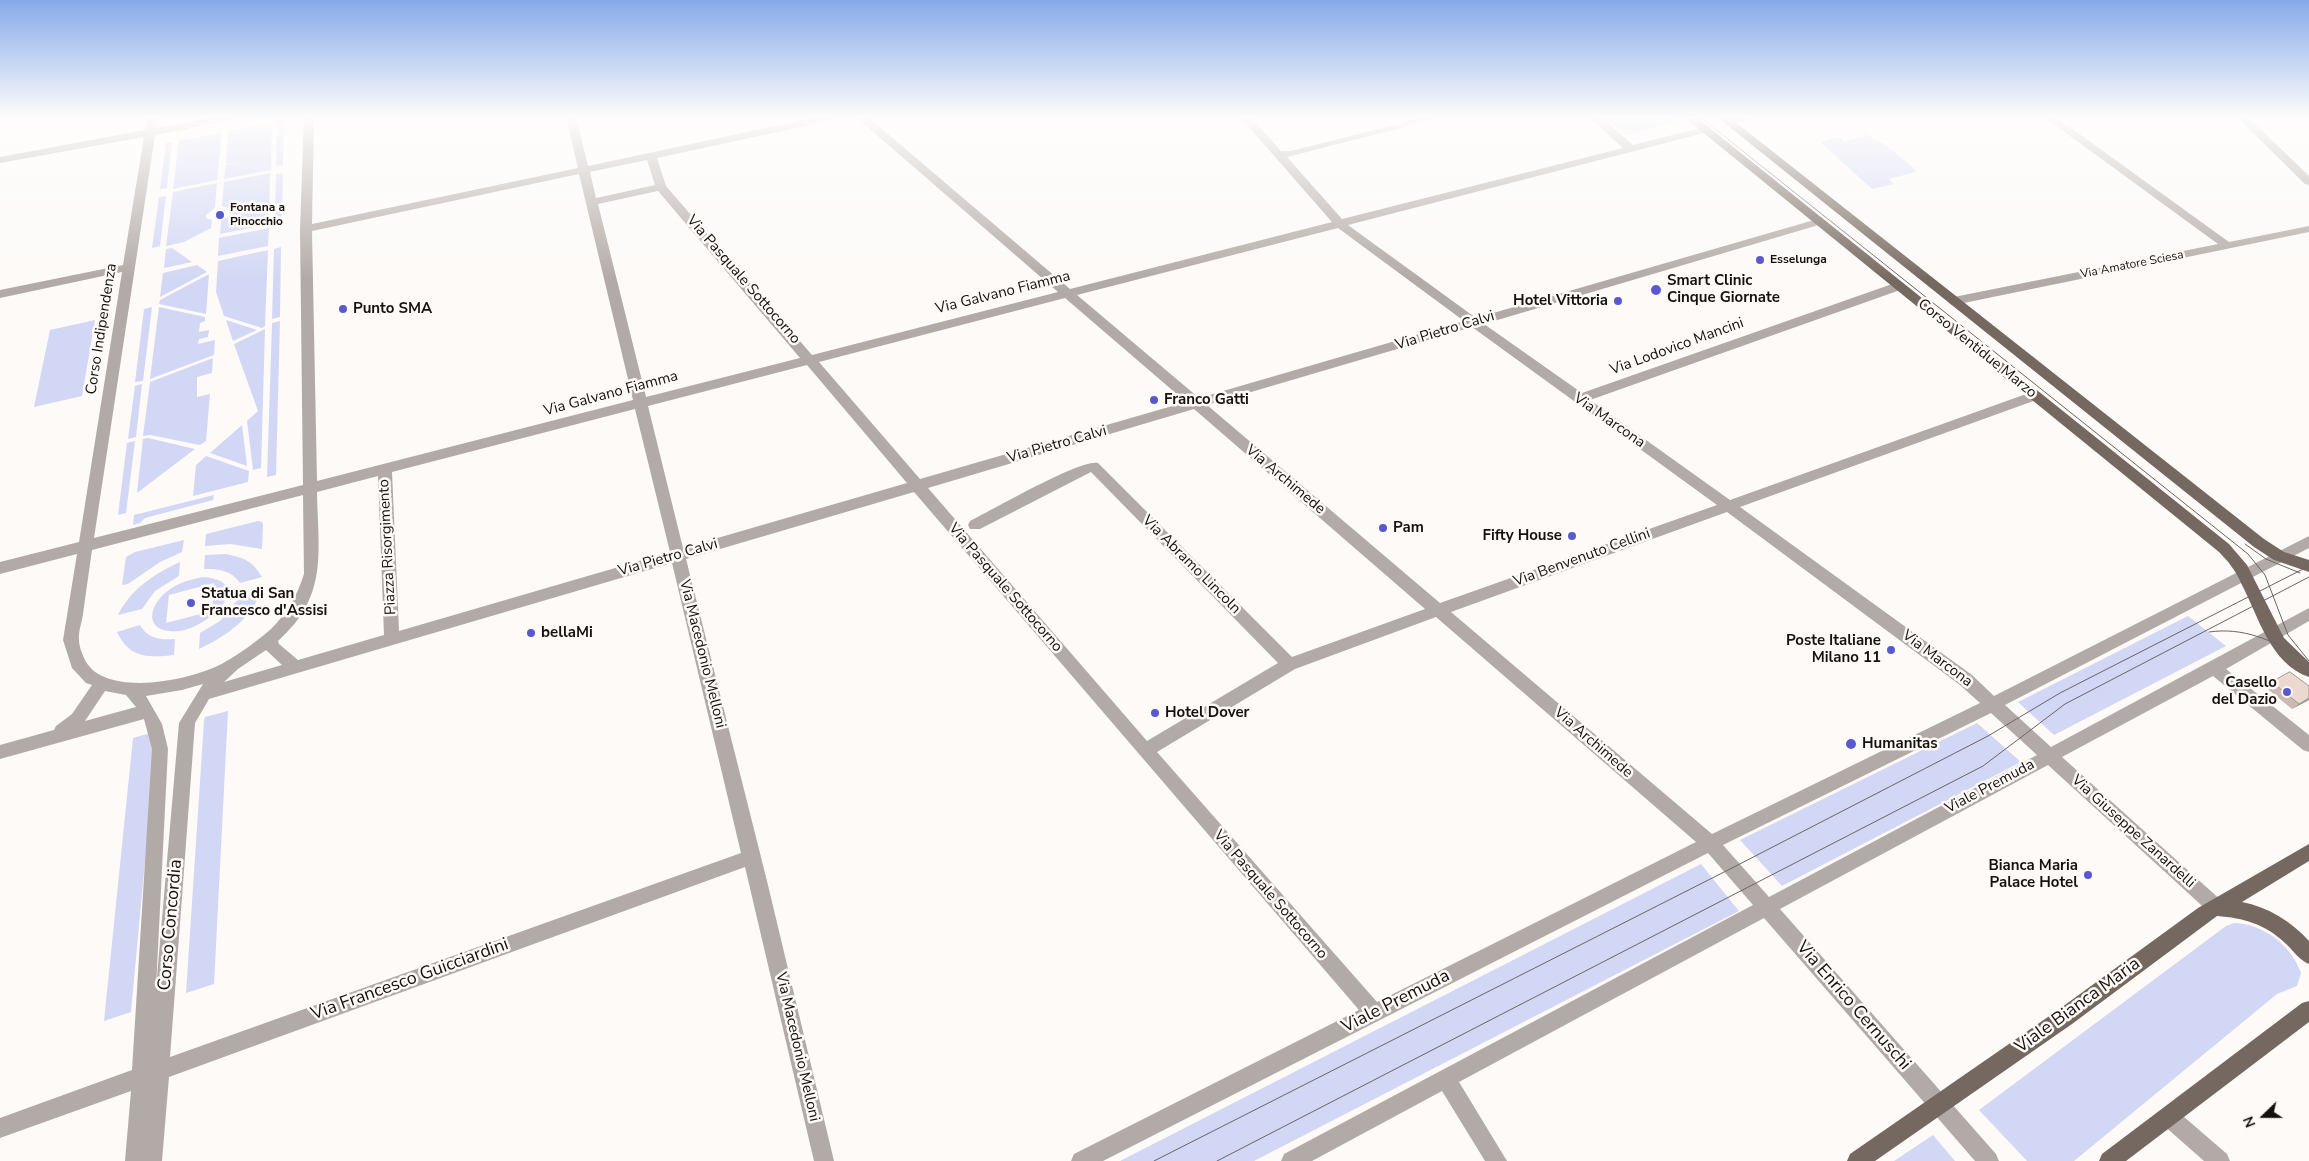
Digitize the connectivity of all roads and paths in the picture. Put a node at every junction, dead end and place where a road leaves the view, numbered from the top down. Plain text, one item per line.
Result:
1 (143, 171) edge
2 (308, 171) edge
3 (574, 171) edge
4 (585, 171) edge
5 (656, 171) edge
6 (924, 171) edge
7 (1292, 171) edge
8 (1539, 171) edge
9 (1755, 171) edge
10 (1790, 171) edge
11 (2124, 171) edge
12 (2298, 171) edge
13 (2309, 182) edge
14 (661, 186) junction
15 (592, 202) junction
16 (1338, 222) junction
17 (1818, 222) junction
18 (306, 229) junction
19 (2309, 229) edge
20 (2228, 246) junction
21 (129, 267) junction
22 (1899, 286) junction
23 (0, 294) edge
24 (1067, 294) junction
25 (1954, 301) junction
26 (1474, 322) junction
27 (811, 360) junction
28 (2034, 396) junction
29 (1579, 399) junction
30 (642, 402) junction
31 (1197, 405) junction
32 (385, 470) junction
33 (917, 485) junction
34 (311, 490) junction
35 (1728, 505) junction
36 (975, 525) dead end
37 (2309, 540) edge
38 (85, 546) junction
39 (678, 555) junction
40 (2279, 556) junction
41 (2309, 566) edge
42 (0, 568) edge
43 (2245, 573) junction
44 (1438, 610) junction
45 (2309, 614) edge
46 (2274, 634) junction
47 (270, 639) junction
48 (392, 639) junction
49 (236, 662) junction
50 (1289, 664) junction
51 (295, 668) junction
52 (2214, 668) junction
53 (2309, 671) edge
54 (102, 683) junction
55 (130, 690) junction
56 (205, 694) junction
57 (1993, 704) junction
58 (148, 711) junction
59 (54, 736) junction
60 (2309, 745) edge
61 (1145, 750) junction
62 (0, 752) edge
63 (2050, 756) junction
64 (1710, 843) junction
65 (2309, 852) edge
66 (751, 857) junction
67 (1767, 908) junction
68 (2217, 908) junction
69 (2309, 955) edge
70 (2309, 1010) edge
71 (1374, 1013) junction
72 (151, 1073) junction
73 (1446, 1079) junction
74 (1939, 1104) junction
75 (2169, 1117) junction
76 (0, 1128) edge
77 (135, 1161) edge
78 (152, 1161) edge
79 (824, 1161) edge
80 (1082, 1161) edge
81 (1291, 1161) edge
82 (1497, 1161) edge
83 (1857, 1161) edge
84 (1989, 1161) edge
85 (2109, 1161) edge
86 (2220, 1161) edge

1 - 21 street, Corso Indipendenza
2 - 18 street
3 - 18 street
4 - 15 street, Via Macedonio Melloni
5 - 14 street, Via Pasquale Sottocorno
6 - 24 street, Via Archimede
7 - 16 street, Via Marcona
8 - 16 street, Via Galvano Fiamma
9 - 17 main road, Corso Ventidue Marzo
10 - 25 main road, Corso Ventidue Marzo
11 - 20 street
12 - 13 street
14 - 15 street
14 - 27 street, Via Pasquale Sottocorno
15 - 30 street, Via Macedonio Melloni
16 - 24 street, Via Galvano Fiamma
16 - 26 street, Via Marcona
17 - 22 main road, Corso Ventidue Marzo
17 - 26 street, Via Pietro Calvi
18 - 34 street
19 - 20 street, Via Amatore Sciesa
20 - 25 street, Via Amatore Sciesa
21 - 23 street
21 - 38 street, Corso Indipendenza
22 - 28 main road, Corso Ventidue Marzo
22 - 29 street, Via Lodovico Mancini
24 - 27 street, Via Galvano Fiamma
24 - 31 street, Via Archimede
25 - 40 main road, Corso Ventidue Marzo
26 - 29 street, Via Marcona
26 - 31 street, Via Pietro Calvi
27 - 30 street, Via Galvano Fiamma
27 - 33 street, Via Pasquale Sottocorno
28 - 35 street, Via Benvenuto Cellini
28 - 43 main road, Corso Ventidue Marzo
29 - 35 street, Via Marcona
30 - 32 street, Via Galvano Fiamma
30 - 39 street, Via Macedonio Melloni
31 - 33 street, Via Pietro Calvi
31 - 44 street, Via Archimede
32 - 34 street, Piazza Risorgimento
32 - 48 street, Piazza Risorgimento
33 - 39 street, Via Pietro Calvi
33 - 61 street, Via Pasquale Sottocorno
34 - 38 street, Piazza Risorgimento
34 - 47 street
35 - 44 street, Via Benvenuto Cellini
35 - 57 street, Via Marcona
36 - 50 street, Via Abramo Lincoln
37 - 40 street, Viale Premuda
38 - 42 street, Piazza Risorgimento
38 - 54 street
39 - 48 street, Via Pietro Calvi
39 - 66 street, Via Macedonio Melloni
40 - 41 main road, Corso Ventidue Marzo
40 - 43 street, Viale Premuda
43 - 46 main road, Corso Ventidue Marzo
43 - 57 street, Viale Premuda
44 - 50 street, Via Benvenuto Cellini
44 - 64 street, Via Archimede
45 - 46 street, Viale Premuda
46 - 52 street, Viale Premuda
46 - 53 main road, Corso Ventidue Marzo
47 - 49 street
47 - 51 street
48 - 51 street, Via Pietro Calvi
49 - 55 street
49 - 56 street
50 - 61 street, Via Benvenuto Cellini
51 - 56 street, Via Pietro Calvi
52 - 60 street
52 - 63 street, Viale Premuda
54 - 55 street
54 - 59 street
55 - 58 street
56 - 72 street, Corso Concordia
57 - 63 street, Via Marcona
57 - 64 street, Viale Premuda
58 - 59 street
58 - 72 street, Corso Concordia
59 - 62 street
61 - 71 street, Via Pasquale Sottocorno
63 - 67 street, Viale Premuda
63 - 68 street, Via Giuseppe Zanardelli
64 - 67 street
64 - 71 street, Viale Premuda
65 - 68 main road, Viale Bianca Maria
66 - 72 street, Via Francesco Guicciardini
66 - 79 street, Via Macedonio Melloni
67 - 73 street, Viale Premuda
67 - 74 street, Via Enrico Cernuschi
68 - 69 main road
68 - 74 main road, Viale Bianca Maria
70 - 75 main road
71 - 80 street, Viale Premuda
72 - 76 street, Via Francesco Guicciardini
72 - 77 street, Corso Concordia
72 - 78 street, Corso Concordia
73 - 81 street, Viale Premuda
73 - 82 street
74 - 83 main road, Viale Bianca Maria
74 - 84 street
75 - 85 main road
75 - 86 street

